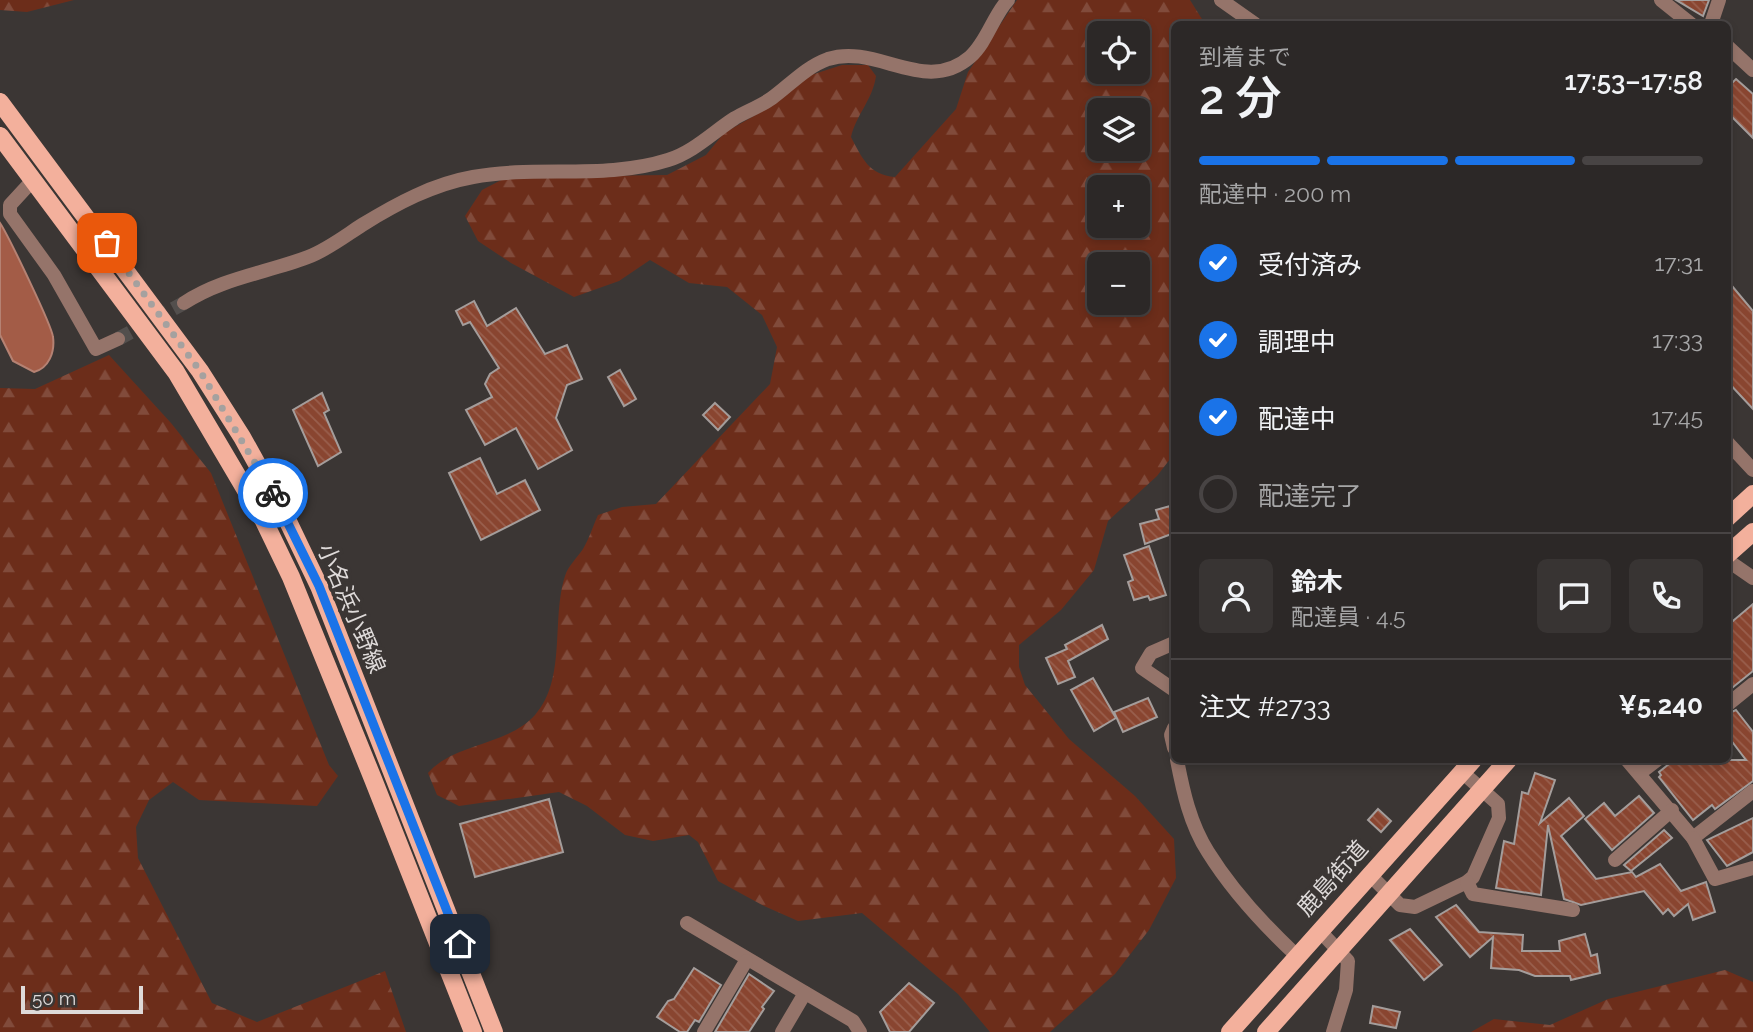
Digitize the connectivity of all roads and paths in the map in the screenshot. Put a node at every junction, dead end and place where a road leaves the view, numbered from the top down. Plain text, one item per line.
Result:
1 (1008, 0) edge
2 (1221, 0) edge
3 (1661, 0) edge
4 (1719, 0) edge
5 (1251, 21) edge
6 (1687, 21) edge
7 (1712, 21) edge
8 (1731, 50) edge
9 (1753, 70) edge
10 (0, 102) edge
11 (0, 136) edge
12 (33, 180) junction
13 (184, 303) tunnel mouth
14 (118, 339) tunnel mouth
15 (1731, 446) edge
16 (1753, 470) edge
17 (1753, 494) edge
18 (1731, 514) edge
19 (1753, 532) edge
20 (1731, 553) edge
21 (1731, 560) edge
22 (1753, 578) edge
23 (1171, 644) edge
24 (1753, 684) edge
25 (1171, 688) edge
26 (1731, 702) edge
27 (1178, 763) edge
28 (1505, 763) edge
29 (1630, 763) edge
30 (1653, 763) edge
31 (1467, 765) edge
32 (1640, 773) junction
33 (1482, 787) junction
34 (1753, 791) edge
35 (1672, 810) junction
36 (1693, 838) junction
37 (1615, 860) dead end
38 (1753, 869) edge
39 (1369, 874) junction
40 (1467, 882) junction
41 (1387, 893) junction
42 (1573, 910) dead end
43 (687, 923) dead end
44 (1319, 930) junction
45 (1337, 951) junction
46 (1296, 955) junction
47 (746, 961) junction
48 (805, 993) junction
49 (473, 1032) edge
50 (494, 1032) edge
51 (704, 1032) edge
52 (782, 1032) edge
53 (860, 1032) edge
54 (1230, 1032) edge
55 (1266, 1032) edge
56 (1333, 1032) edge

1 - 13 street
2 - 5 street
3 - 6 street
4 - 7 street
8 - 9 street
10 - 50 main road, 小名浜小野線
11 - 12 main road, 小名浜小野線
12 - 14 street
12 - 49 main road, 小名浜小野線
15 - 16 street
17 - 18 main road
19 - 20 main road
21 - 22 street
23 - 25 street
24 - 26 street
27 - 46 street
28 - 33 main road
29 - 32 street
30 - 32 street
31 - 33 street
31 - 39 main road, 鹿島街道
32 - 35 street
33 - 40 street
33 - 41 main road
34 - 36 street
35 - 36 street
35 - 37 street
36 - 38 street
39 - 41 street
39 - 44 main road, 鹿島街道
40 - 41 street
40 - 42 street
41 - 45 main road
43 - 47 street
44 - 45 street
44 - 46 main road, 鹿島街道
45 - 55 main road
45 - 56 street
46 - 54 main road, 鹿島街道
47 - 48 street
47 - 51 street
48 - 52 street
48 - 53 street

